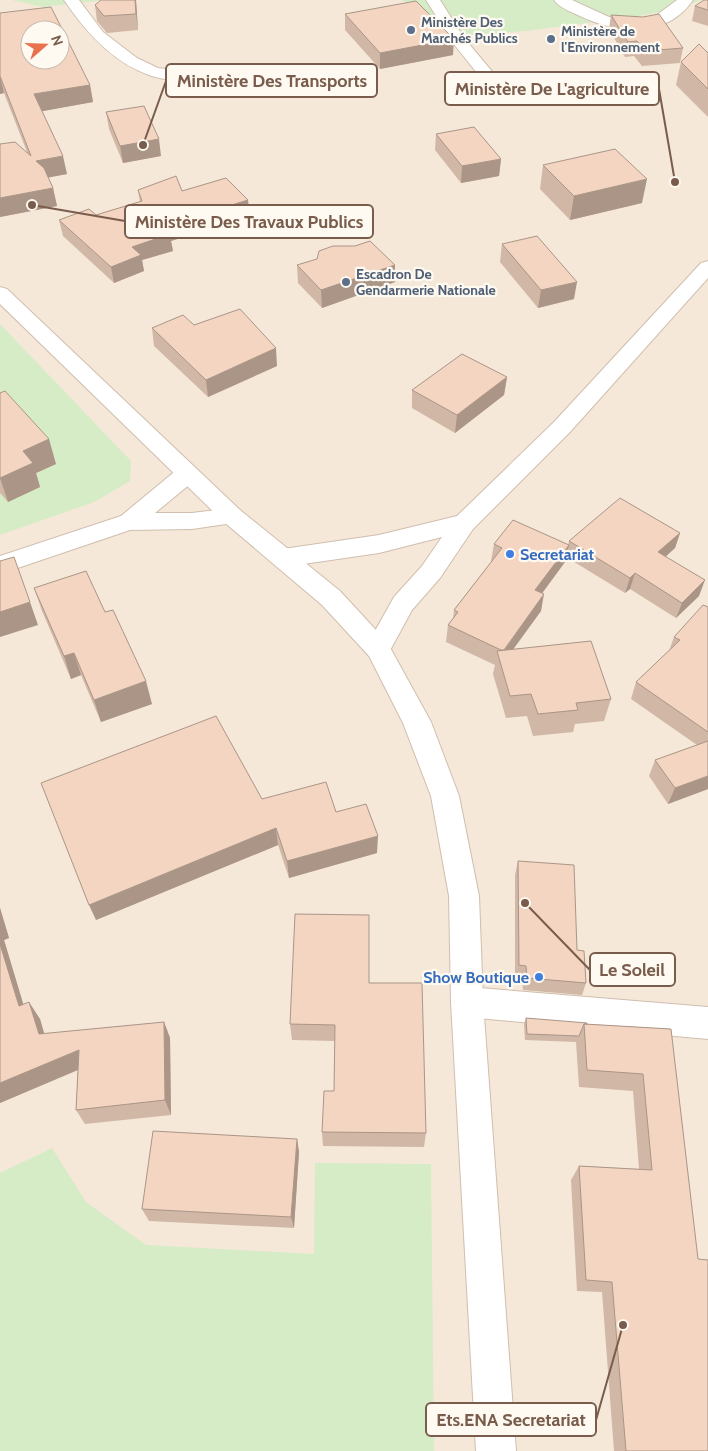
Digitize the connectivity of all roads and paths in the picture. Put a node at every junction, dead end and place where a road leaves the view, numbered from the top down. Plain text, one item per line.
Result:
1 (71, 0) edge
2 (432, 0) edge
3 (561, 0) edge
4 (686, 0) edge
5 (487, 75) dead end
6 (260, 90) dead end
7 (708, 267) edge
8 (0, 293) edge
9 (187, 474) junction
10 (232, 516) junction
11 (129, 522) junction
12 (466, 524) junction
13 (283, 558) junction
14 (0, 566) edge
15 (378, 650) junction
16 (467, 1002) junction
17 (708, 1023) edge
18 (496, 1451) edge

1 - 6 street
2 - 5 street
3 - 4 street
7 - 12 street
8 - 9 street
9 - 10 street
9 - 11 street
10 - 11 street
10 - 13 street
11 - 14 street
12 - 13 street
12 - 15 street
13 - 15 street
15 - 16 street
16 - 17 street
16 - 18 street

